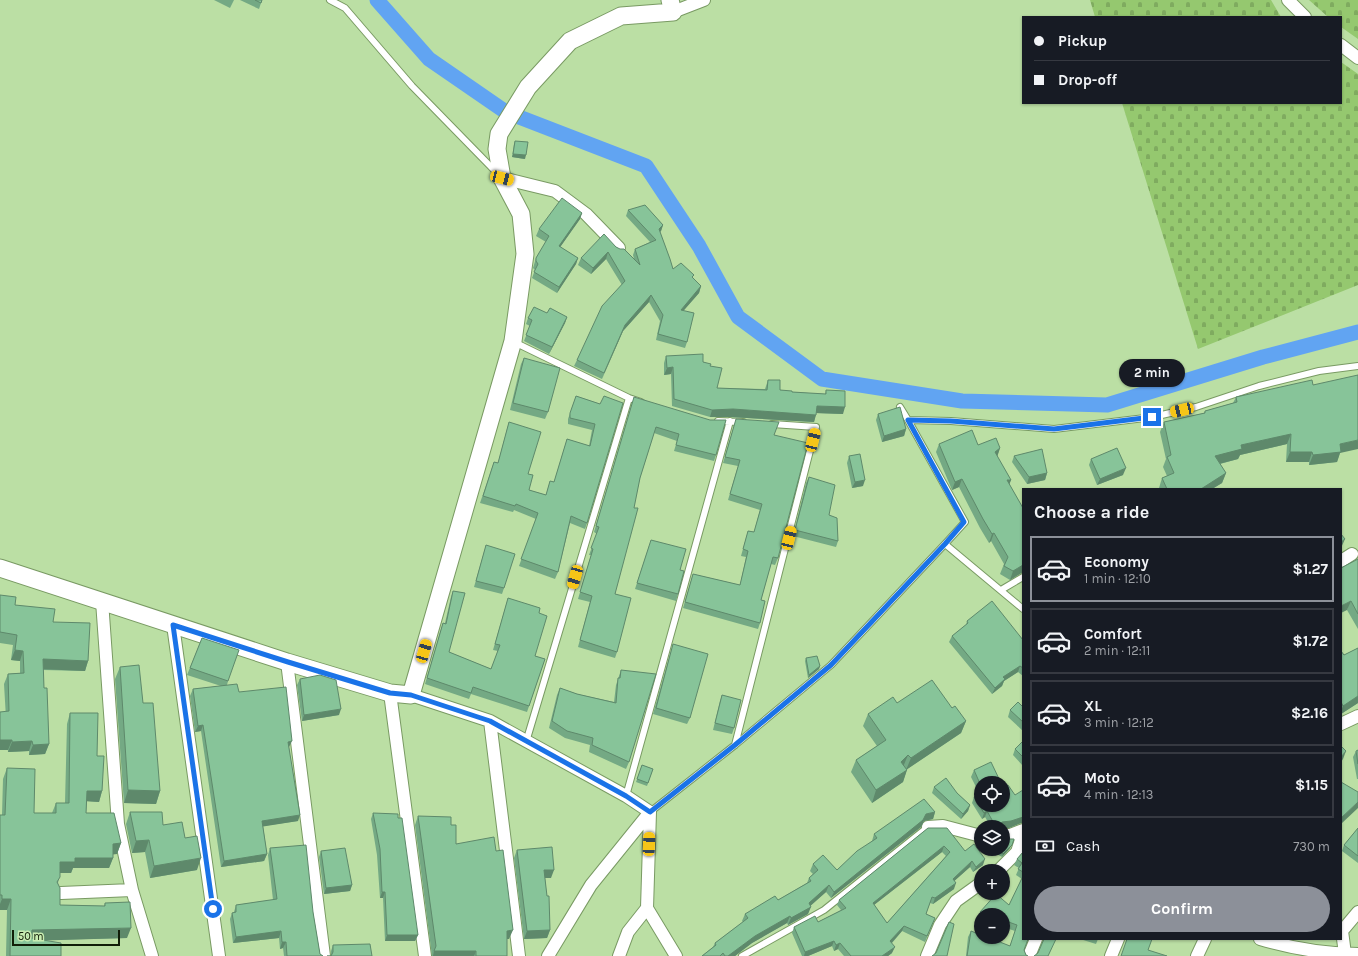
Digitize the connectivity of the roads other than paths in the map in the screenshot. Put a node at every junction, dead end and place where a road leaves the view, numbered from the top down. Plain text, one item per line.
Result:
1 (330, 0) edge
2 (704, 0) edge
3 (1288, 0) edge
4 (671, 6) edge
5 (1304, 16) edge
6 (1342, 46) edge
7 (1358, 58) edge
8 (502, 178) junction
9 (619, 248) edge
10 (513, 341) junction
11 (1358, 366) edge
12 (629, 398) junction
13 (651, 404) edge
14 (900, 407) edge
15 (908, 420) junction
16 (730, 421) junction
17 (709, 422) edge
18 (753, 422) edge
19 (769, 423) edge
20 (945, 544) junction
21 (1352, 554) dead end
22 (1342, 561) edge
23 (0, 568) edge
24 (1022, 578) edge
25 (1001, 590) junction
26 (102, 601) junction
27 (1022, 608) edge
28 (173, 625) junction
29 (288, 662) junction
30 (390, 693) junction
31 (411, 695) junction
32 (1358, 716) edge
33 (490, 721) junction
34 (1342, 724) edge
35 (526, 742) junction
36 (735, 745) junction
37 (626, 796) junction
38 (650, 812) junction
39 (928, 827) joint
40 (1022, 830) edge
41 (974, 834) edge
42 (1010, 835) edge
43 (1022, 837) edge
44 (1005, 864) edge
45 (974, 888) edge
46 (132, 890) junction
47 (61, 893) edge
48 (647, 908) junction
49 (1358, 912) edge
50 (1036, 940) edge
51 (1118, 940) edge
52 (1205, 940) edge
53 (1264, 940) edge
54 (1345, 954) junction
55 (1358, 954) edge
56 (152, 956) edge
57 (219, 956) edge
58 (324, 956) edge
59 (425, 956) edge
60 (519, 956) edge
61 (548, 956) edge
62 (619, 956) edge
63 (676, 956) edge
64 (742, 956) edge
65 (927, 956) edge
66 (1029, 956) edge
67 (1111, 956) edge
68 (1197, 956) edge

1 - 8 lane
2 - 4 street
3 - 5 street
4 - 8 street
6 - 7 street
8 - 9 street
8 - 10 street
10 - 12 lane
10 - 31 street
11 - 15 lane
12 - 13 lane
12 - 35 lane
14 - 15 lane
15 - 20 lane
16 - 17 lane
16 - 18 lane
16 - 37 lane
19 - 36 lane
20 - 25 lane
20 - 36 lane
21 - 22 street
23 - 26 street
24 - 25 lane
25 - 27 lane
26 - 28 street
26 - 46 street
28 - 29 street
28 - 57 street
29 - 30 street
29 - 58 street
30 - 31 street
30 - 59 street
31 - 33 street
32 - 34 street
33 - 35 street
33 - 60 street
35 - 37 street
36 - 38 lane
37 - 38 street
38 - 48 street
38 - 61 street
39 - 41 street
39 - 64 lane
40 - 42 street
43 - 44 street
45 - 65 street
46 - 47 street
46 - 56 street
48 - 62 street
48 - 63 street
49 - 54 street
50 - 66 street
51 - 67 street
52 - 68 street
53 - 54 street
54 - 55 street

